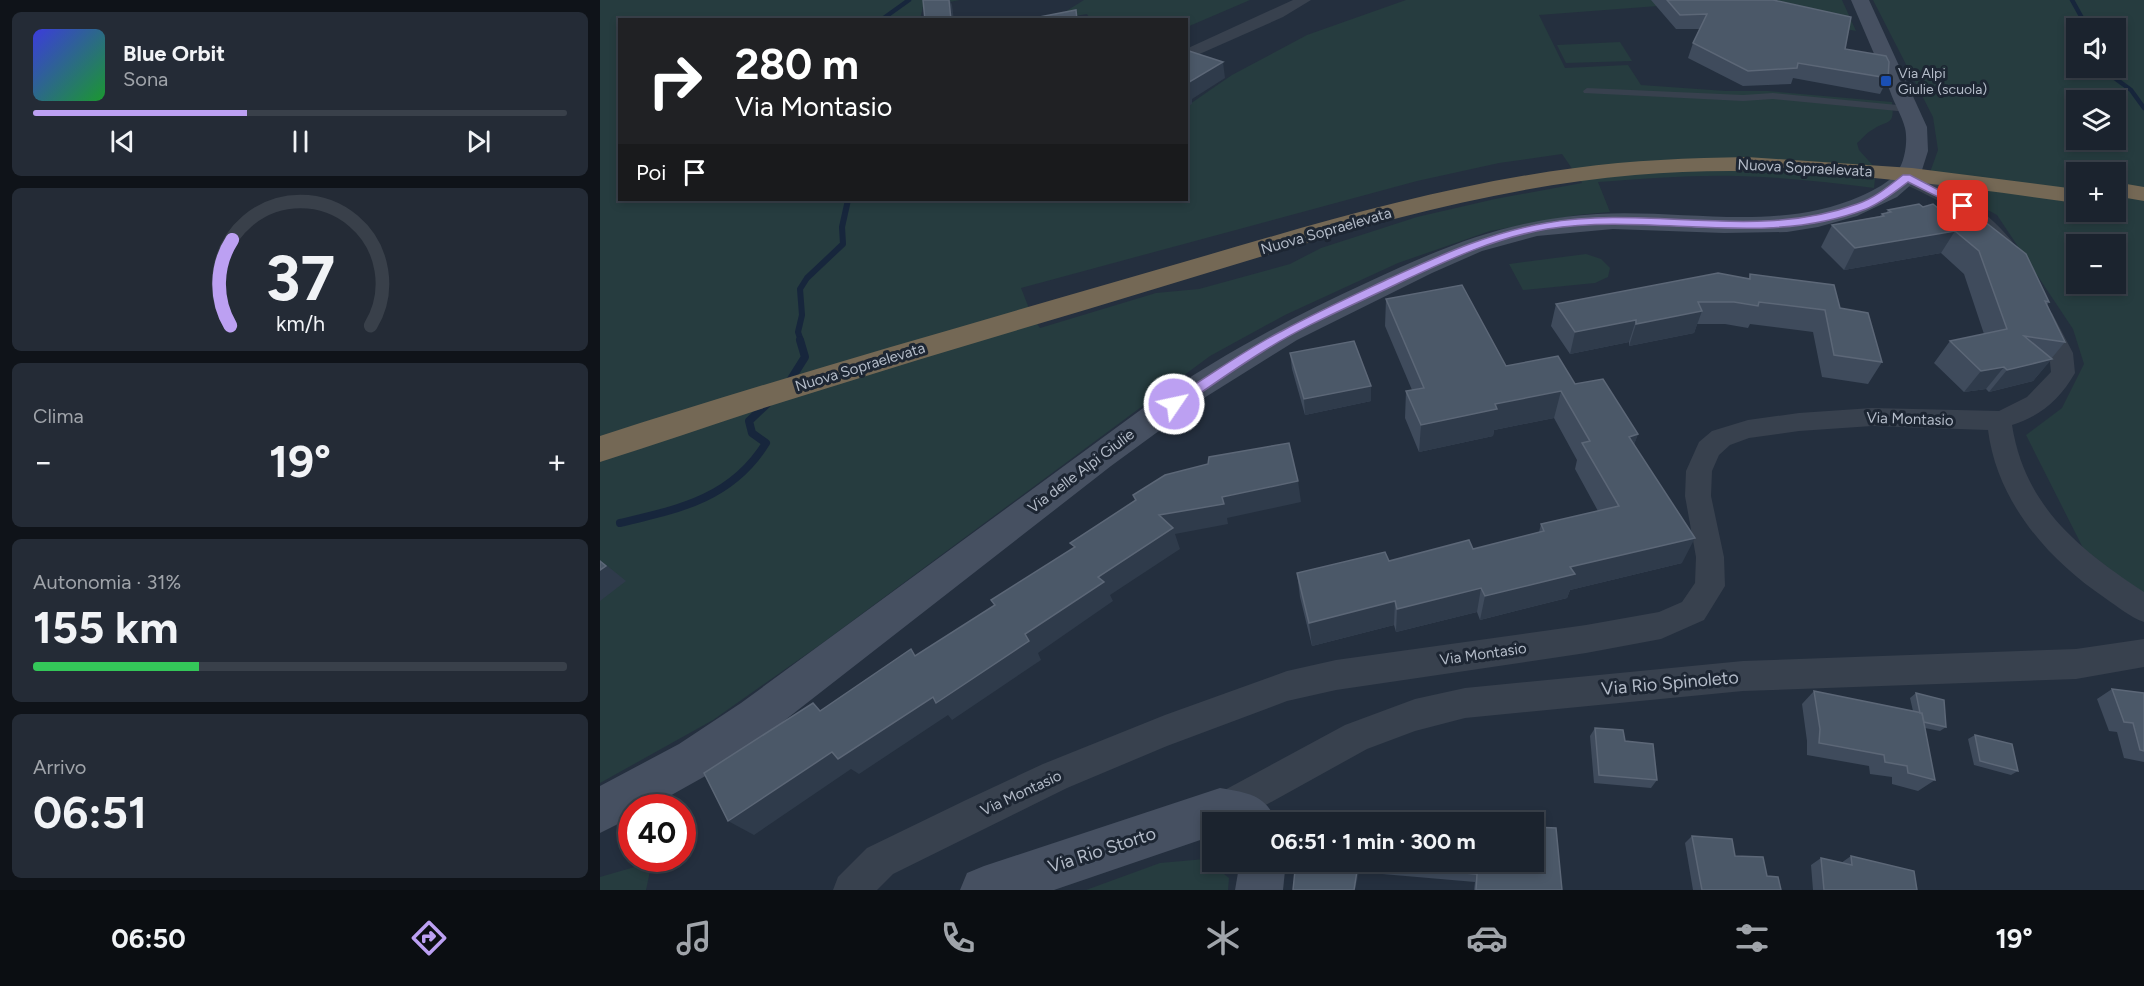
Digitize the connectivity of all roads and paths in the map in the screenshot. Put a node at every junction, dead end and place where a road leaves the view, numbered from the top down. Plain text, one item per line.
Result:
1 (1304, 0) edge
2 (1860, 0) edge
3 (1188, 55) edge
4 (1587, 91) dead end
5 (1908, 109) junction
6 (1572, 168) junction
7 (1907, 178) junction
8 (2066, 182) edge
9 (2126, 191) edge
10 (2144, 194) edge
11 (2066, 195) edge
12 (2126, 205) edge
13 (2144, 207) edge
14 (2014, 257) edge
15 (2036, 301) edge
16 (1029, 307) junction
17 (1999, 420) junction
18 (600, 427) edge
19 (600, 449) edge
20 (2144, 609) edge
21 (2144, 653) edge
22 (600, 810) edge
23 (1244, 812) edge
24 (1202, 827) edge
25 (1261, 872) edge
26 (851, 890) edge
27 (984, 890) edge
28 (1258, 890) edge

1 - 3 street
2 - 5 street
4 - 5 lane
5 - 7 street
6 - 8 highway, Nuova Sopraelevata
6 - 11 highway, Nuova Sopraelevata
6 - 16 highway, Nuova Sopraelevata
7 - 14 street
7 - 22 street, Via delle Alpi Giulie
9 - 10 highway
12 - 13 highway
15 - 17 street, Via Montasio
16 - 18 highway, Nuova Sopraelevata
16 - 19 highway, Nuova Sopraelevata
17 - 20 street
17 - 26 street, Via Montasio
21 - 23 street, Via Rio Spinoleto
24 - 27 street, Via Rio Storto
25 - 28 street

